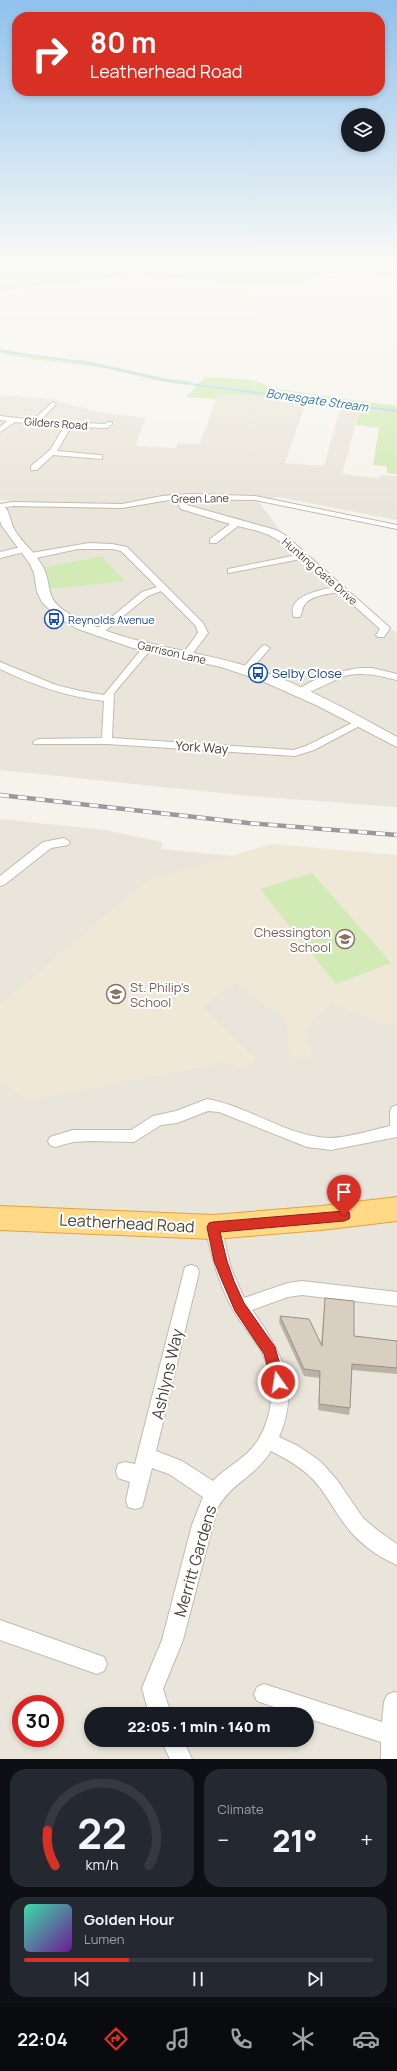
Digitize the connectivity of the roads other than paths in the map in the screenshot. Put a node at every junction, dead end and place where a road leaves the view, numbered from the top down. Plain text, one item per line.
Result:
1 (54, 406) dead end
2 (0, 418) edge
3 (13, 420) junction
4 (35, 422) junction
5 (68, 424) junction
6 (108, 426) dead end
7 (0, 430) edge
8 (51, 453) junction
9 (98, 458) dead end
10 (34, 468) dead end
11 (177, 497) junction
12 (0, 506) edge
13 (236, 523) junction
14 (397, 527) edge
15 (213, 541) dead end
16 (28, 552) junction
17 (0, 555) edge
18 (302, 556) junction
19 (231, 572) dead end
20 (163, 588) junction
21 (339, 589) junction
22 (297, 615) dead end
23 (97, 632) junction
24 (381, 635) dead end
25 (148, 647) junction
26 (265, 648) dead end
27 (187, 655) junction
28 (0, 665) edge
29 (246, 670) junction
30 (397, 677) edge
31 (301, 693) junction
32 (108, 698) junction
33 (360, 723) junction
34 (106, 741) junction
35 (38, 742) dead end
36 (397, 743) edge
37 (64, 842) dead end
38 (0, 882) edge
39 (397, 1111) edge
40 (397, 1125) edge
41 (397, 1131) edge
42 (55, 1141) dead end
43 (397, 1209) edge
44 (0, 1218) edge
45 (213, 1227) junction
46 (191, 1272) dead end
47 (397, 1299) edge
48 (240, 1307) junction
49 (268, 1441) junction
50 (147, 1458) junction
51 (214, 1494) junction
52 (135, 1500) dead end
53 (397, 1555) edge
54 (0, 1630) edge
55 (97, 1664) dead end
56 (264, 1694) dead end
57 (394, 1702) dead end
58 (158, 1707) edge
59 (391, 1734) junction
60 (175, 1747) edge
61 (181, 1759) edge
62 (392, 1759) edge

1 - 4 street
2 - 3 street, Gilders Road
3 - 4 street, Gilders Road
3 - 7 street
4 - 5 street, Gilders Road
5 - 6 street, Gilders Road
5 - 8 street
8 - 9 street
8 - 10 street
11 - 12 street, Green Lane
11 - 13 street, Hunting Gate Drive
11 - 14 street, Green Lane
12 - 16 street, Garrison Lane
13 - 15 street
13 - 18 street, Hunting Gate Drive
16 - 17 street
16 - 20 street
16 - 23 street, Garrison Lane
18 - 19 street
18 - 21 street, Hunting Gate Drive
20 - 23 street
20 - 27 street
21 - 22 street
21 - 24 street, Hunting Gate Drive
23 - 25 street, Garrison Lane
25 - 27 street, Garrison Lane
25 - 32 street
26 - 29 street
27 - 29 street, Garrison Lane
28 - 32 street
29 - 31 street, Garrison Lane
30 - 31 street
31 - 33 street, Garrison Lane
32 - 34 street
33 - 34 street, York Way
33 - 36 street, Garrison Lane
34 - 35 street, York Way
37 - 38 street
39 - 40 street
41 - 42 street
43 - 45 highway, Leatherhead Road
44 - 45 highway, Leatherhead Road
45 - 48 street, Merritt Gardens
46 - 50 street, Ashlyns Way
47 - 48 street
48 - 49 street, Merritt Gardens
49 - 51 street, Merritt Gardens
49 - 53 street
50 - 51 street
50 - 52 street, Ashlyns Way
51 - 58 street, Merritt Gardens
54 - 55 street
56 - 59 street
57 - 59 street
59 - 62 street
60 - 61 street

